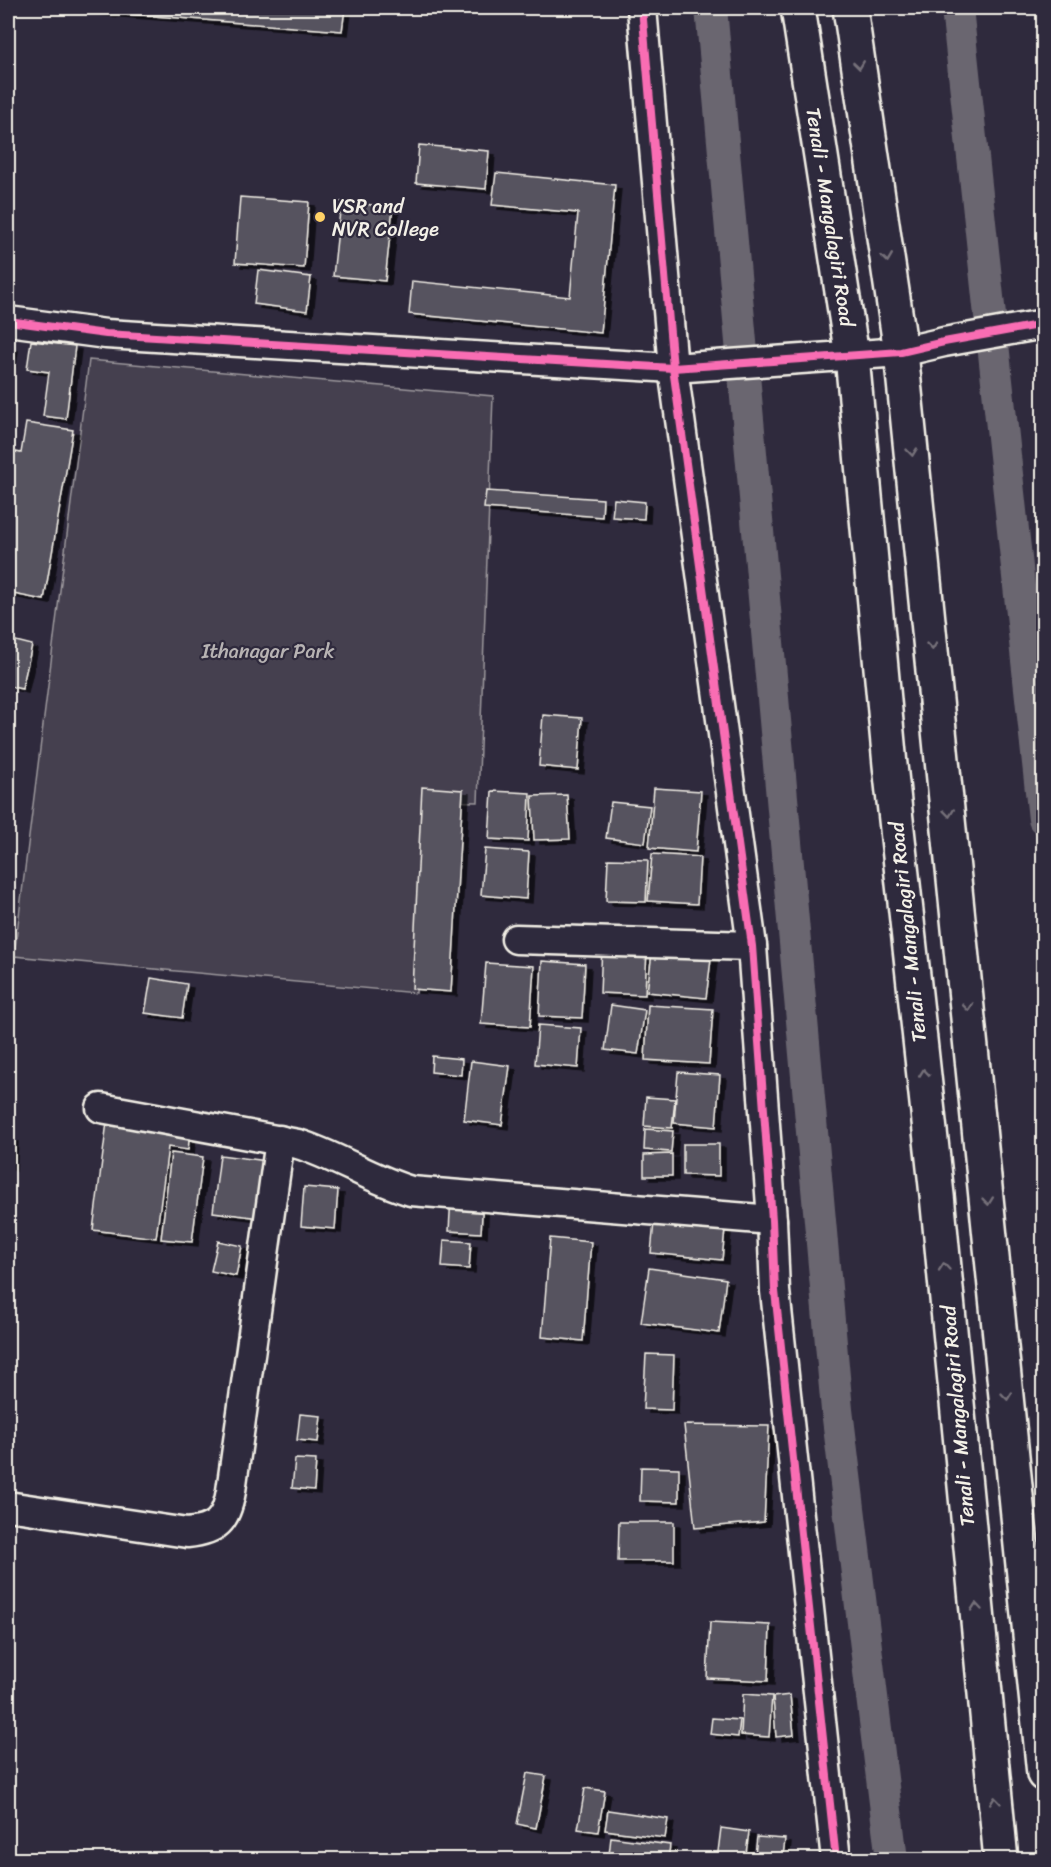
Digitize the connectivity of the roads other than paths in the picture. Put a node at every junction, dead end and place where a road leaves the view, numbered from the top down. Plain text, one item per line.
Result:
1 (642, 8) edge
2 (798, 8) edge
3 (850, 8) edge
4 (8, 321) edge
5 (1044, 324) edge
6 (901, 352) junction
7 (852, 356) junction
8 (673, 368) junction
9 (516, 939) dead end
10 (752, 946) junction
11 (100, 1108) dead end
12 (280, 1140) junction
13 (772, 1220) junction
14 (8, 1506) edge
15 (1044, 1774) edge
16 (836, 1860) edge
17 (1001, 1860) edge

1 - 8 street
2 - 7 main road, Tenali - Mangalagiri Road
3 -> 6 main road
4 - 8 street
5 - 6 street
6 - 7 street
6 -> 15 main road
7 - 8 street
17 -> 7 main road, Tenali - Mangalagiri Road
8 - 10 street
9 - 10 street
10 - 13 street
11 - 12 street
12 - 13 street
12 - 14 street
13 - 16 street

